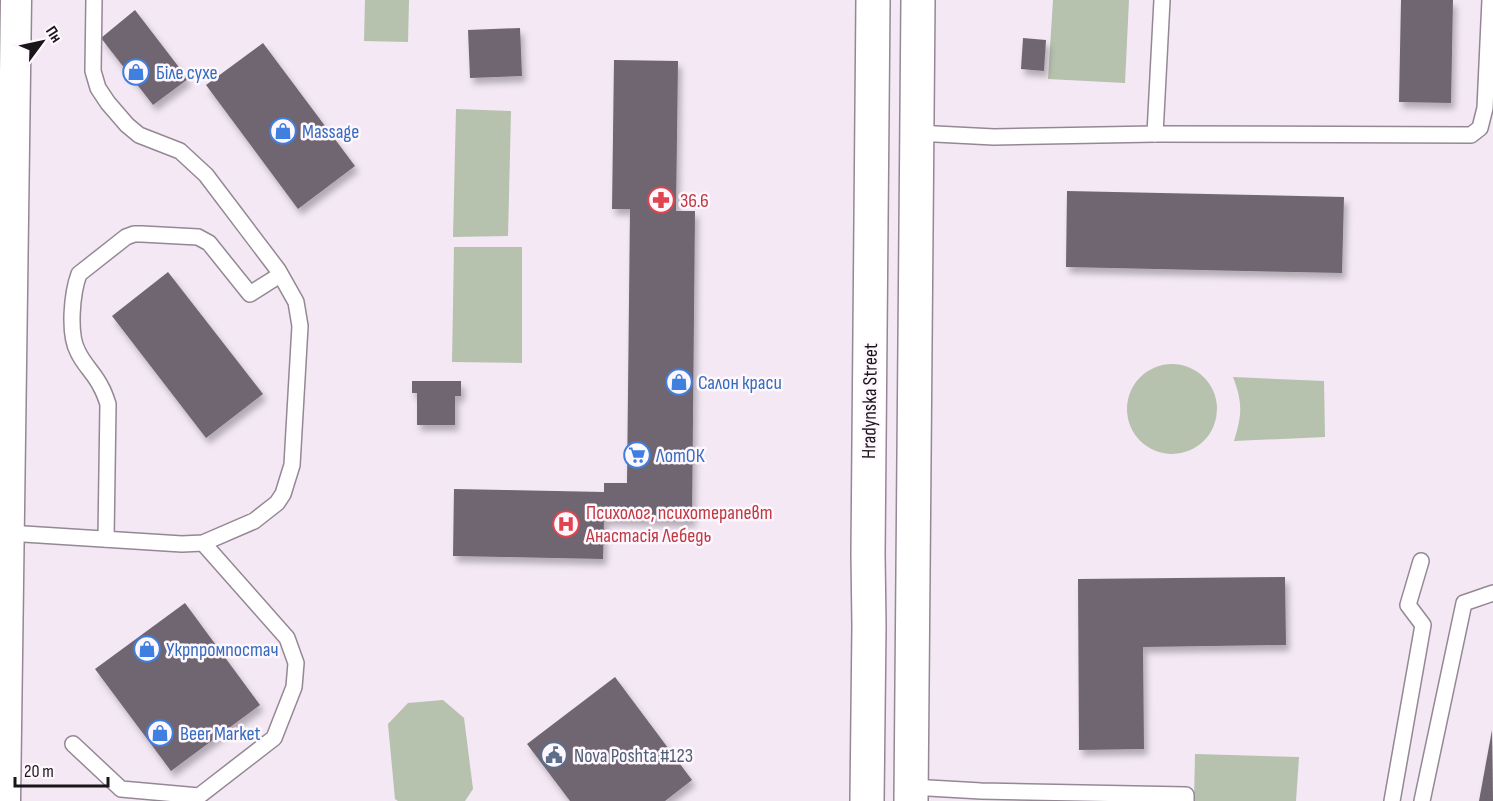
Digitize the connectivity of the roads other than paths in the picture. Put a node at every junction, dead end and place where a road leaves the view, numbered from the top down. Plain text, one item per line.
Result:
1 (16, 0) edge
2 (94, 0) edge
3 (873, 0) edge
4 (918, 0) edge
5 (1162, 0) edge
6 (1490, 0) edge
7 (1490, 40) edge
8 (7, 97) edge
9 (916, 134) junction
10 (1155, 134) junction
11 (280, 275) junction
12 (8, 533) junction
13 (106, 539) junction
14 (204, 543) junction
15 (1421, 561) dead end
16 (1493, 593) edge
17 (73, 744) dead end
18 (911, 794) edge
19 (5, 801) edge
20 (867, 801) edge
21 (1186, 801) edge
22 (1392, 801) edge
23 (1422, 801) edge

1 - 8 street
2 - 11 lane
3 - 20 street, Hradynska Street
4 - 9 street
5 - 10 lane
6 - 7 lane
7 - 10 lane
8 - 12 street
9 - 10 lane
9 - 18 street
11 - 13 lane
11 - 14 lane
12 - 13 lane
12 - 19 street
13 - 14 lane
14 - 17 lane
15 - 22 lane
16 - 23 lane
18 - 21 lane

